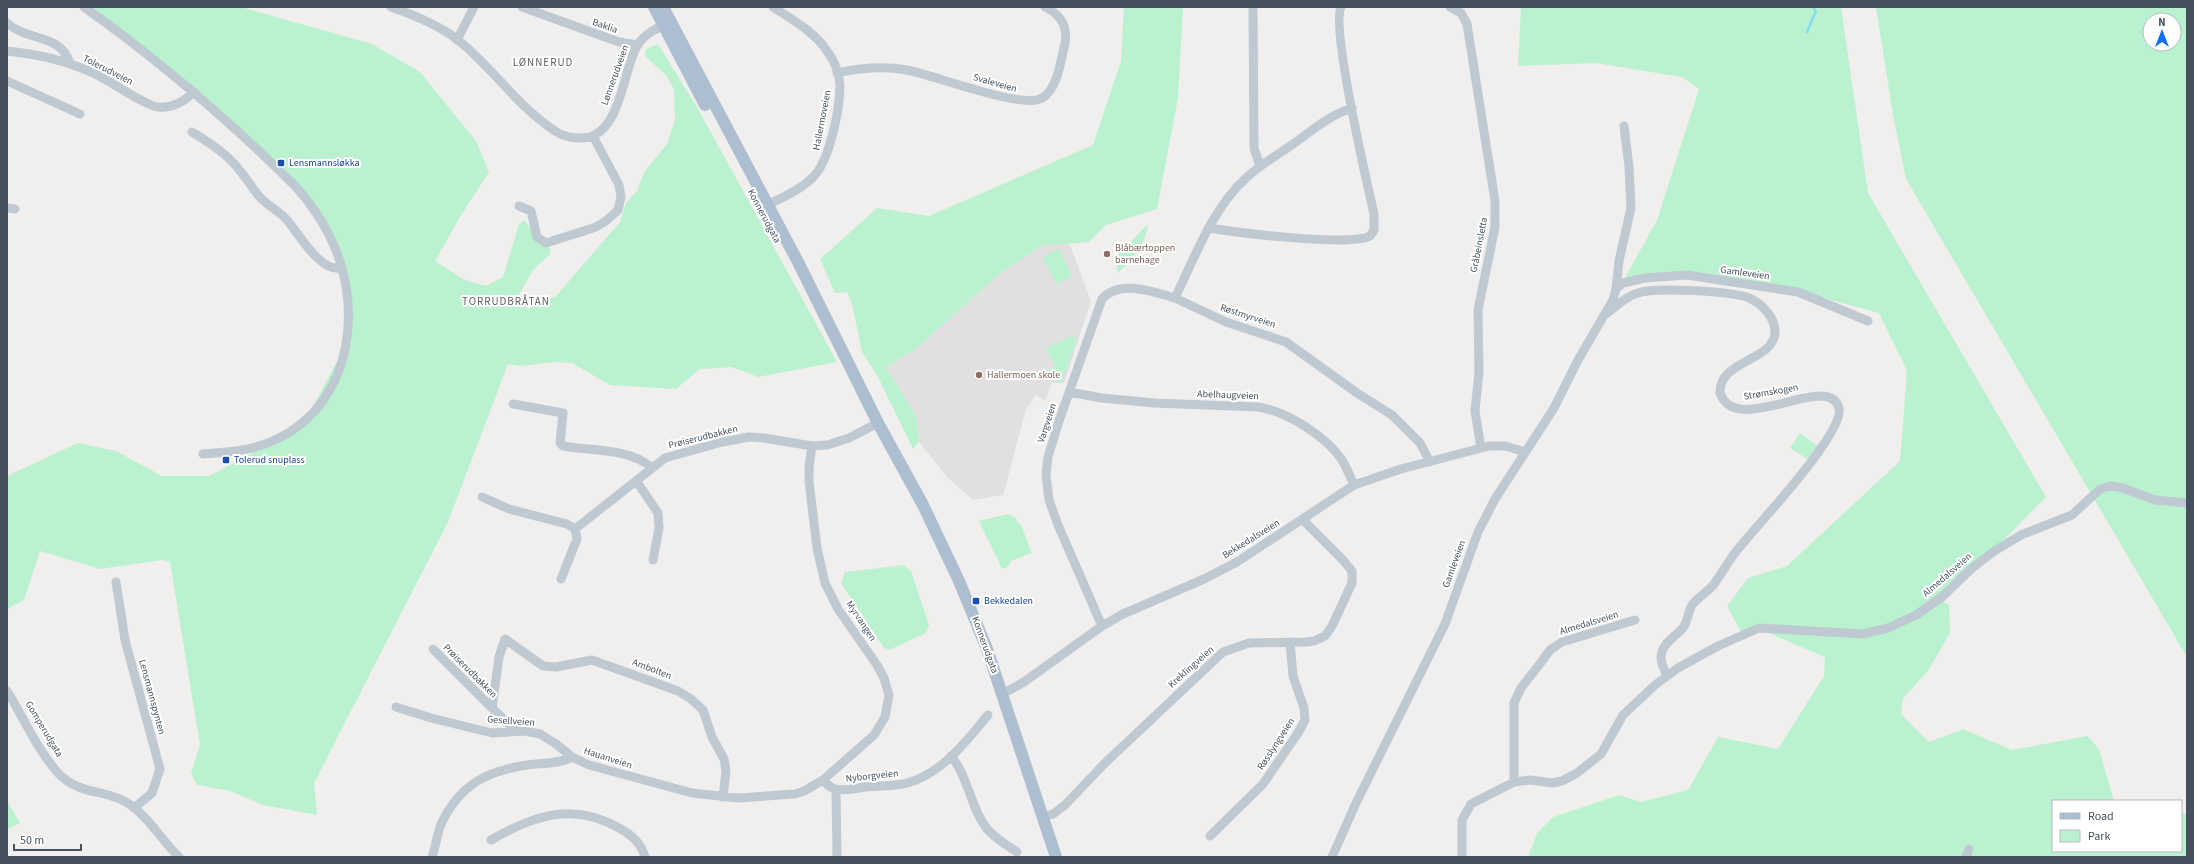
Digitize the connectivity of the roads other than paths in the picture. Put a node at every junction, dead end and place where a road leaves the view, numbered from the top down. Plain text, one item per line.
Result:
1 (84, 7) edge
2 (391, 7) edge
3 (474, 7) edge
4 (522, 7) edge
5 (654, 7) edge
6 (663, 7) edge
7 (773, 7) edge
8 (1045, 7) edge
9 (1252, 7) edge
10 (1341, 7) edge
11 (1450, 7) edge
12 (7, 22) edge
13 (666, 24) junction
14 (457, 40) junction
15 (638, 45) junction
16 (7, 51) edge
17 (70, 63) junction
18 (837, 73) junction
19 (7, 80) edge
20 (194, 92) junction
21 (1352, 108) junction
22 (80, 114) dead end
23 (1624, 126) dead end
24 (192, 132) dead end
25 (593, 136) junction
26 (1260, 166) junction
27 (519, 206) dead end
28 (764, 207) junction
29 (1210, 228) junction
30 (341, 268) junction
31 (1616, 289) junction
32 (1175, 298) junction
33 (1605, 315) junction
34 (1868, 321) dead end
35 (1069, 392) junction
36 (513, 404) dead end
37 (878, 423) junction
38 (812, 446) junction
39 (1481, 448) junction
40 (1525, 452) junction
41 (203, 454) dead end
42 (1430, 462) junction
43 (651, 468) junction
44 (637, 482) junction
45 (1354, 485) junction
46 (482, 497) dead end
47 (2187, 503) edge
48 (1302, 520) junction
49 (575, 529) junction
50 (653, 560) dead end
51 (561, 579) dead end
52 (116, 582) dead end
53 (1635, 620) dead end
54 (1102, 626) junction
55 (505, 639) joint
56 (1290, 642) junction
57 (432, 649) dead end
58 (1667, 676) junction
59 (7, 691) edge
60 (1002, 694) junction
61 (396, 707) dead end
62 (492, 708) junction
63 (988, 715) dead end
64 (524, 731) junction
65 (951, 756) junction
66 (572, 757) junction
67 (823, 780) junction
68 (1514, 782) junction
69 (836, 790) junction
70 (723, 797) junction
71 (134, 808) junction
72 (1043, 817) junction
73 (1210, 836) dead end
74 (491, 840) dead end
75 (1017, 852) dead end
76 (179, 857) edge
77 (432, 857) edge
78 (645, 857) edge
79 (837, 857) edge
80 (1056, 857) edge
81 (1332, 857) edge
82 (1462, 857) edge

1 - 20 street
2 - 14 street
3 - 14 street
4 - 15 street, Baklia
5 - 13 main road, Konnerudgata
6 - 13 main road, Konnerudgata
7 - 18 street, Hallermoveien
8 - 18 street, Svaleveien
9 - 26 street
10 - 21 street
11 - 39 street, Gråbeinsletta
12 - 17 street
13 - 15 street, Lønnerudveien
13 - 28 main road, Konnerudgata
14 - 25 street
15 - 25 street, Lønnerudveien
16 - 17 street, Tolerudveien
17 - 20 street, Tolerudveien
18 - 28 street, Hallermoveien
19 - 22 street
20 - 30 street
21 - 26 street
21 - 29 street
23 - 31 street, Gamleveien
24 - 30 street
25 - 27 street
26 - 29 street
28 - 37 main road, Konnerudgata
29 - 32 street
30 - 41 street
31 - 33 street, Gamleveien
31 - 34 street, Gamleveien
32 - 35 street, Vargveien
32 - 42 street, Røstmyrveien
33 - 40 street, Gamleveien
33 - 58 street, Strømskogen
35 - 45 street, Abelhaugveien
35 - 54 street, Vargveien
36 - 43 street
37 - 38 street, Prøiserudbakken
37 - 60 main road, Konnerudgata
38 - 43 street, Prøiserudbakken
38 - 67 street, Myrvangen
39 - 40 street, Bekkedalsveien
39 - 42 street, Bekkedalsveien
40 - 81 street, Gamleveien
42 - 45 street, Bekkedalsveien
43 - 44 street, Prøiserudbakken
44 - 49 street, Prøiserudbakken
44 - 50 street
45 - 48 street, Bekkedalsveien
46 - 49 street
47 - 58 street, Almedalsveien
48 - 54 street, Bekkedalsveien
48 - 56 street, Kreklingveien
49 - 51 street
52 - 71 street, Lensmannspynten
53 - 68 street, Almedalsveien
54 - 60 street, Bekkedalsveien
55 - 62 street, Prøiserudbakken
55 - 70 street, Ambolten
56 - 72 street, Kreklingveien
56 - 73 street, Røsslyngveien
57 - 62 street, Prøiserudbakken
58 - 68 street, Almedalsveien
59 - 71 street, Gomperudgata
60 - 72 main road, Konnerudgata
61 - 64 street, Gesellveien
62 - 64 street, Prøiserudbakken
63 - 65 street, Nyborgveien
64 - 66 street, Gesellveien
65 - 69 street, Nyborgveien
65 - 75 street
66 - 70 street, Hauanveien
66 - 77 street, Hauanveien
67 - 69 street, Nyborgveien
67 - 70 street, Hauanveien
68 - 82 street, Almedalsveien
69 - 79 street, Nyborgveien
71 - 76 street, Gomperudgata
72 - 80 main road, Konnerudgata
74 - 78 street

